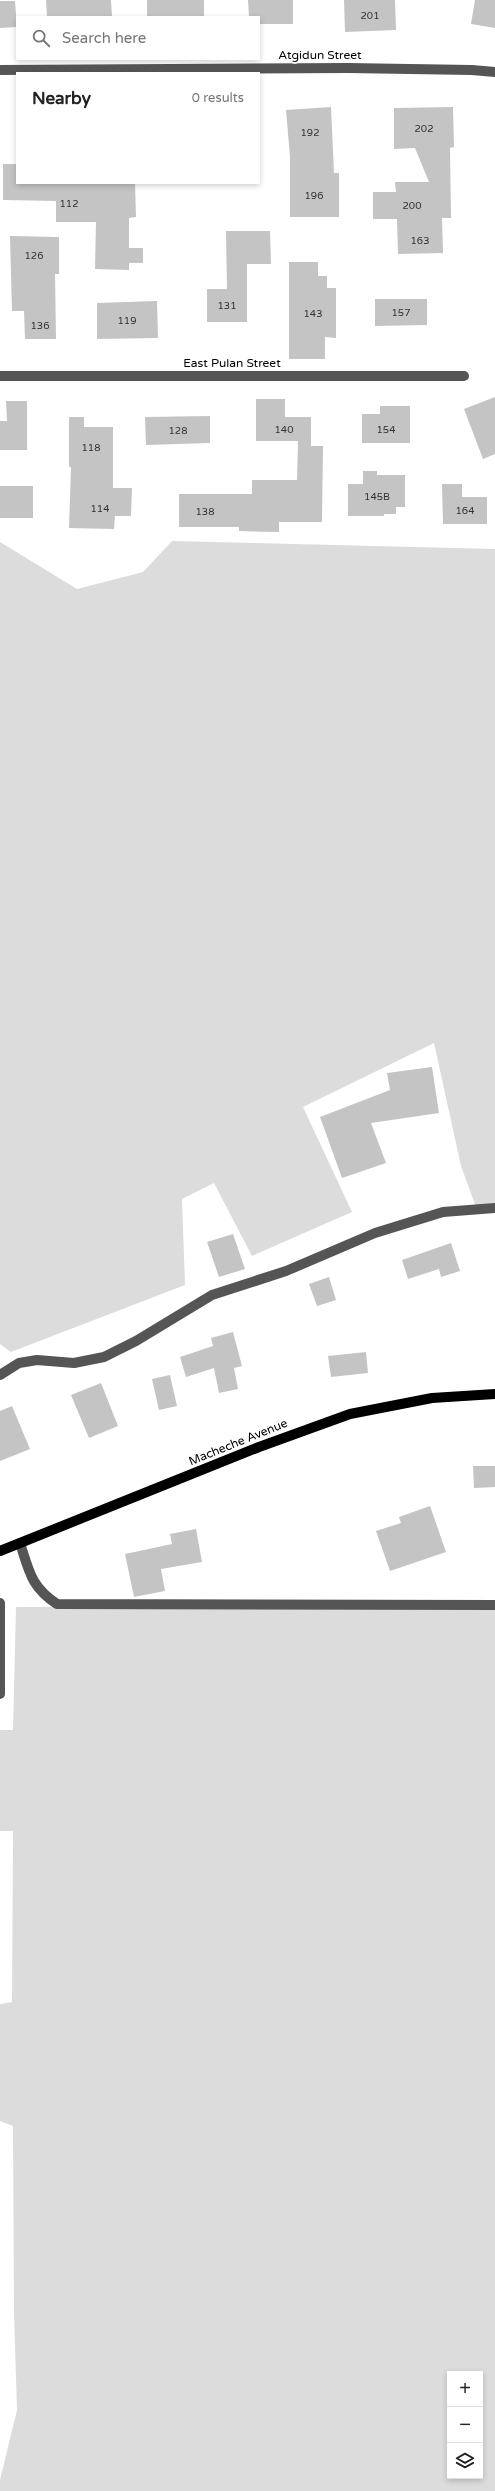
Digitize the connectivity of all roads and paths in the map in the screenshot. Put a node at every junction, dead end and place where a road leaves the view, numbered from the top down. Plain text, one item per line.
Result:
1 (0, 70) edge
2 (495, 72) edge
3 (0, 376) edge
4 (464, 376) dead end
5 (495, 1208) edge
6 (0, 1375) edge
7 (495, 1394) edge
8 (20, 1543) junction
9 (0, 1551) edge
10 (0, 1603) edge
11 (495, 1605) edge
12 (0, 1694) edge

1 - 2 street, Atgidun Street
3 - 4 street, East Pulan Street
5 - 6 street
7 - 8 main road, Macheche Avenue
8 - 9 main road, Macheche Avenue
8 - 11 street
10 - 12 street

